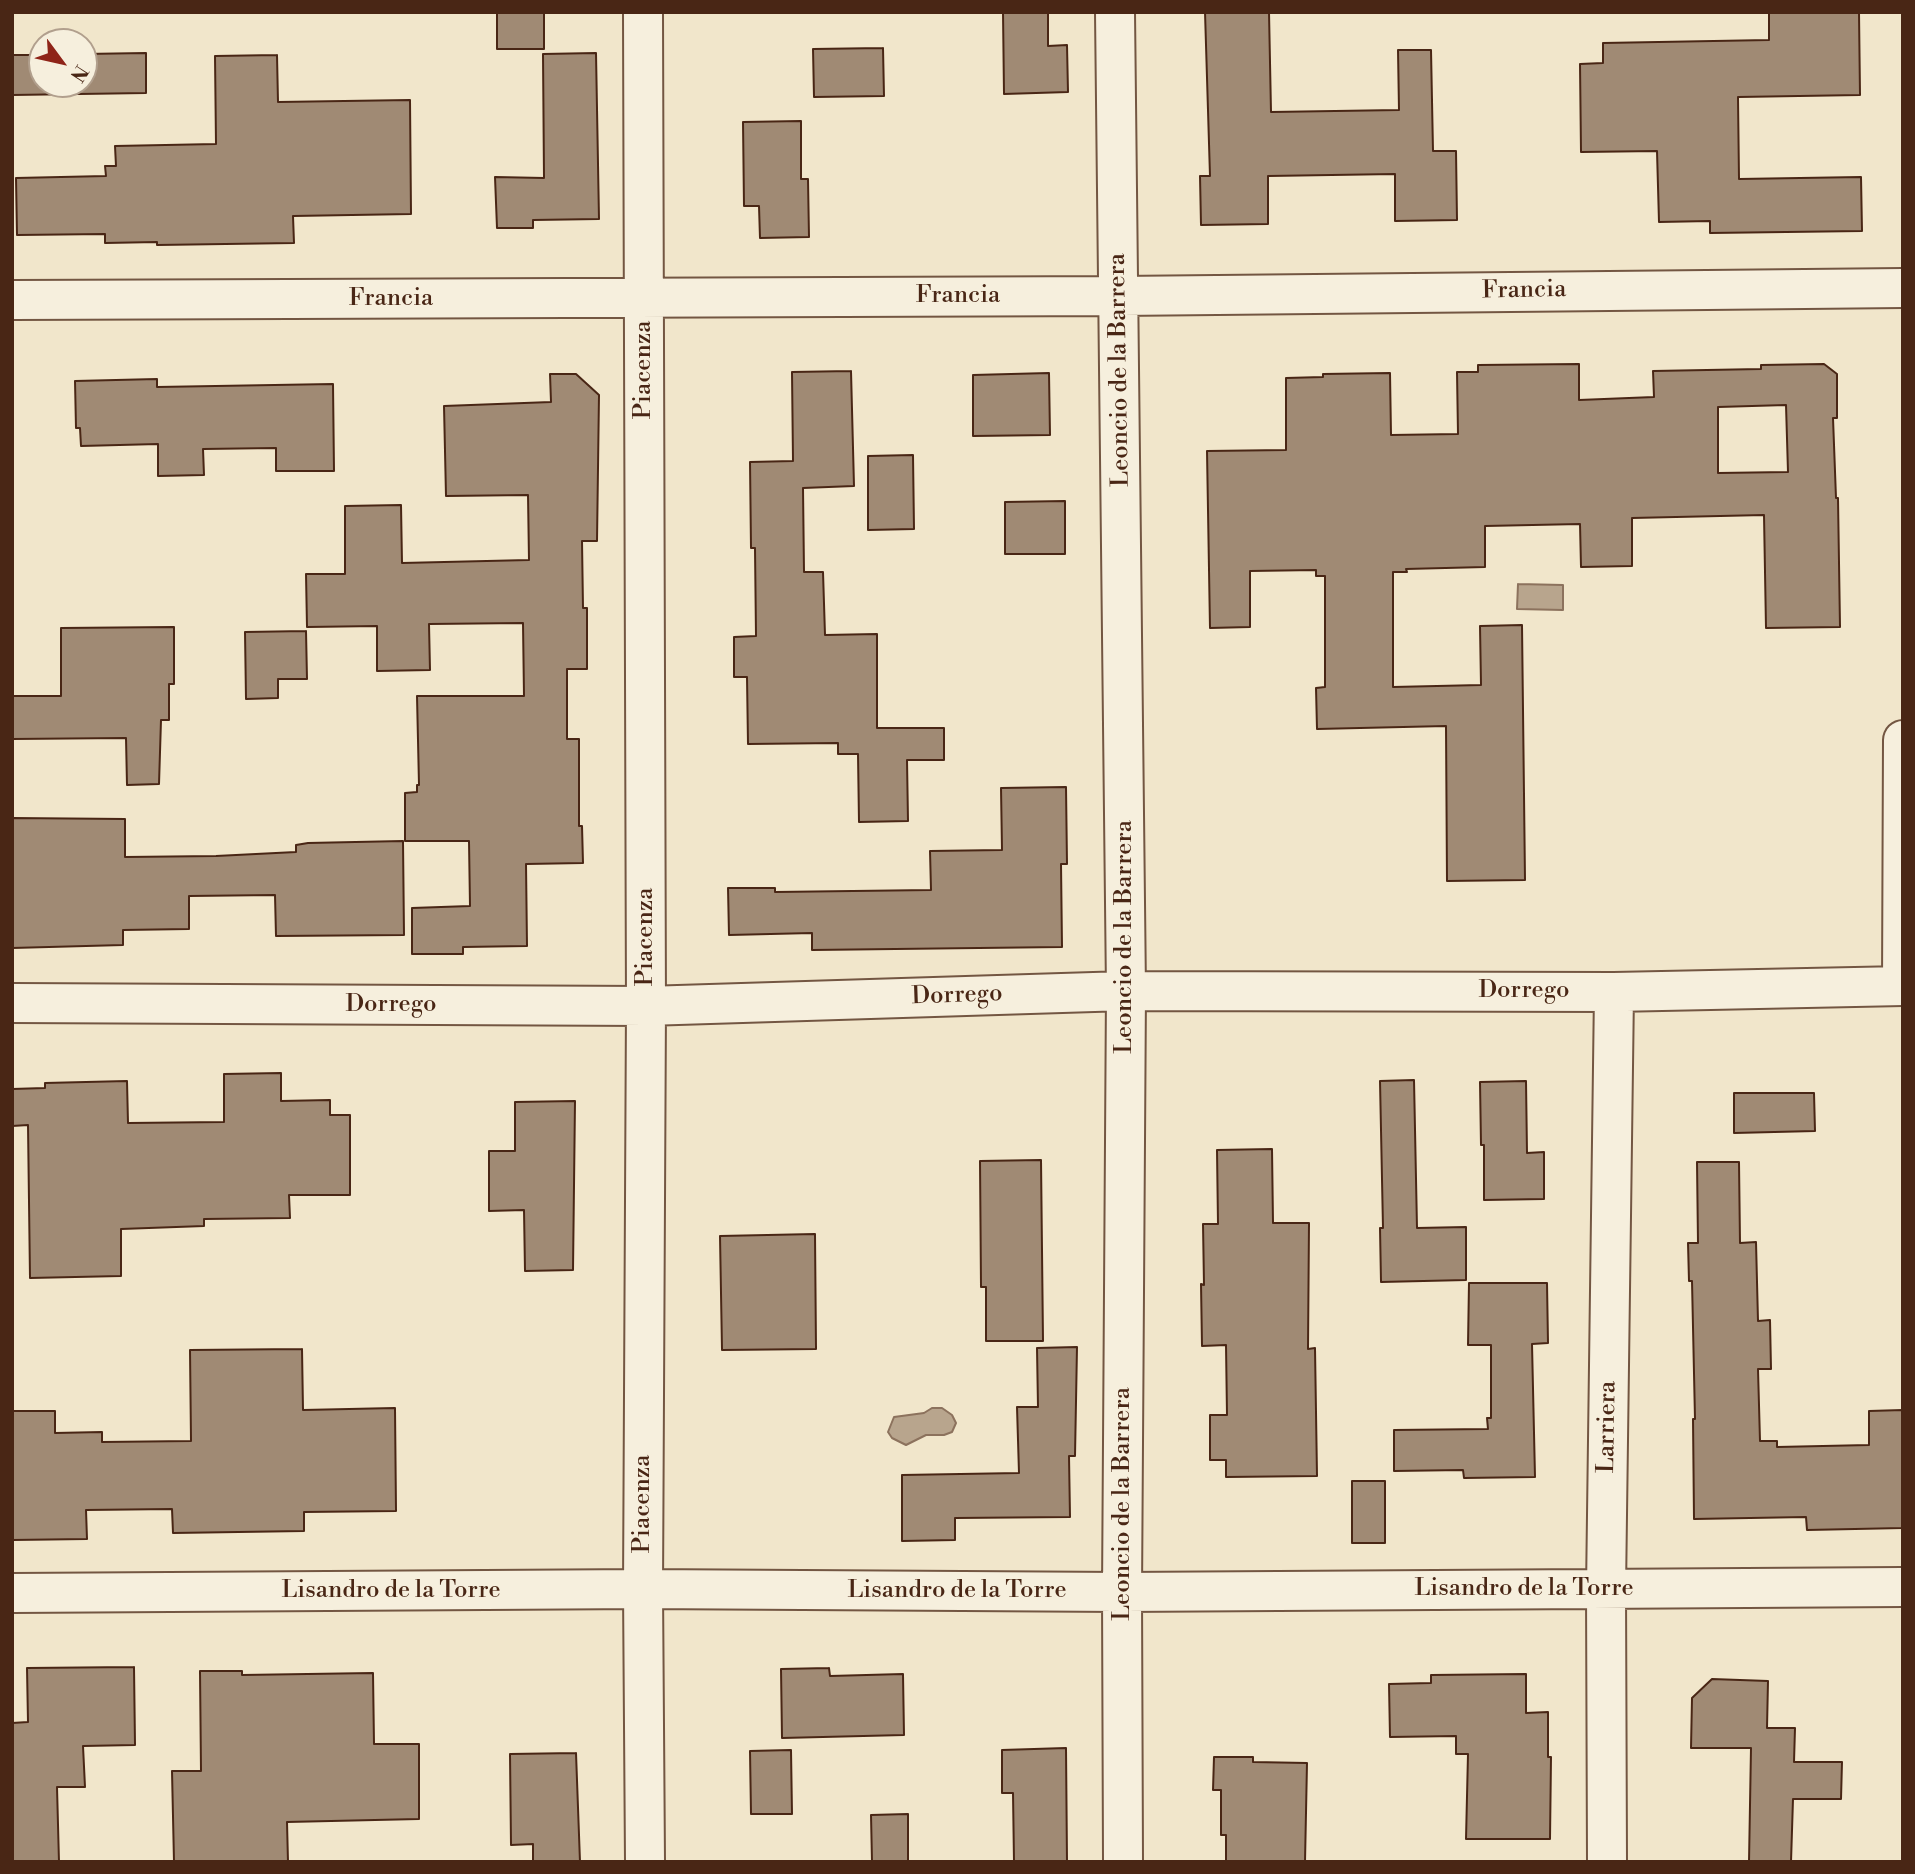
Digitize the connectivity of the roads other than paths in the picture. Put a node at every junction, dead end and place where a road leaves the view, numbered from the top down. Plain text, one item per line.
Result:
1 (643, 12) edge
2 (1115, 12) edge
3 (1903, 288) edge
4 (1119, 296) junction
5 (644, 298) junction
6 (12, 300) edge
7 (1903, 740) edge
8 (1902, 986) edge
9 (1126, 991) junction
10 (1614, 992) junction
11 (12, 1003) edge
12 (646, 1006) junction
13 (1903, 1587) edge
14 (643, 1589) junction
15 (1606, 1589) junction
16 (1122, 1592) junction
17 (12, 1593) edge
18 (645, 1862) edge
19 (1123, 1862) edge
20 (1607, 1862) edge

1 - 5 street, Piacenza
2 - 4 street, Leoncio de la Barrera
3 - 4 street, Francia
4 - 5 street, Francia
4 - 9 street, Leoncio de la Barrera
5 - 6 street, Francia
5 - 12 street, Piacenza
7 - 8 street
8 - 10 street, Dorrego
9 - 10 street, Dorrego
9 - 12 street, Dorrego
9 - 16 street, Leoncio de la Barrera
10 - 15 street, Larriera
11 - 12 street, Dorrego
12 - 14 street, Piacenza
13 - 15 street, Lisandro de la Torre
14 - 16 street, Lisandro de la Torre
14 - 17 street, Lisandro de la Torre
14 - 18 street, Piacenza
15 - 16 street, Lisandro de la Torre
15 - 20 street, Larriera
16 - 19 street, Leoncio de la Barrera

